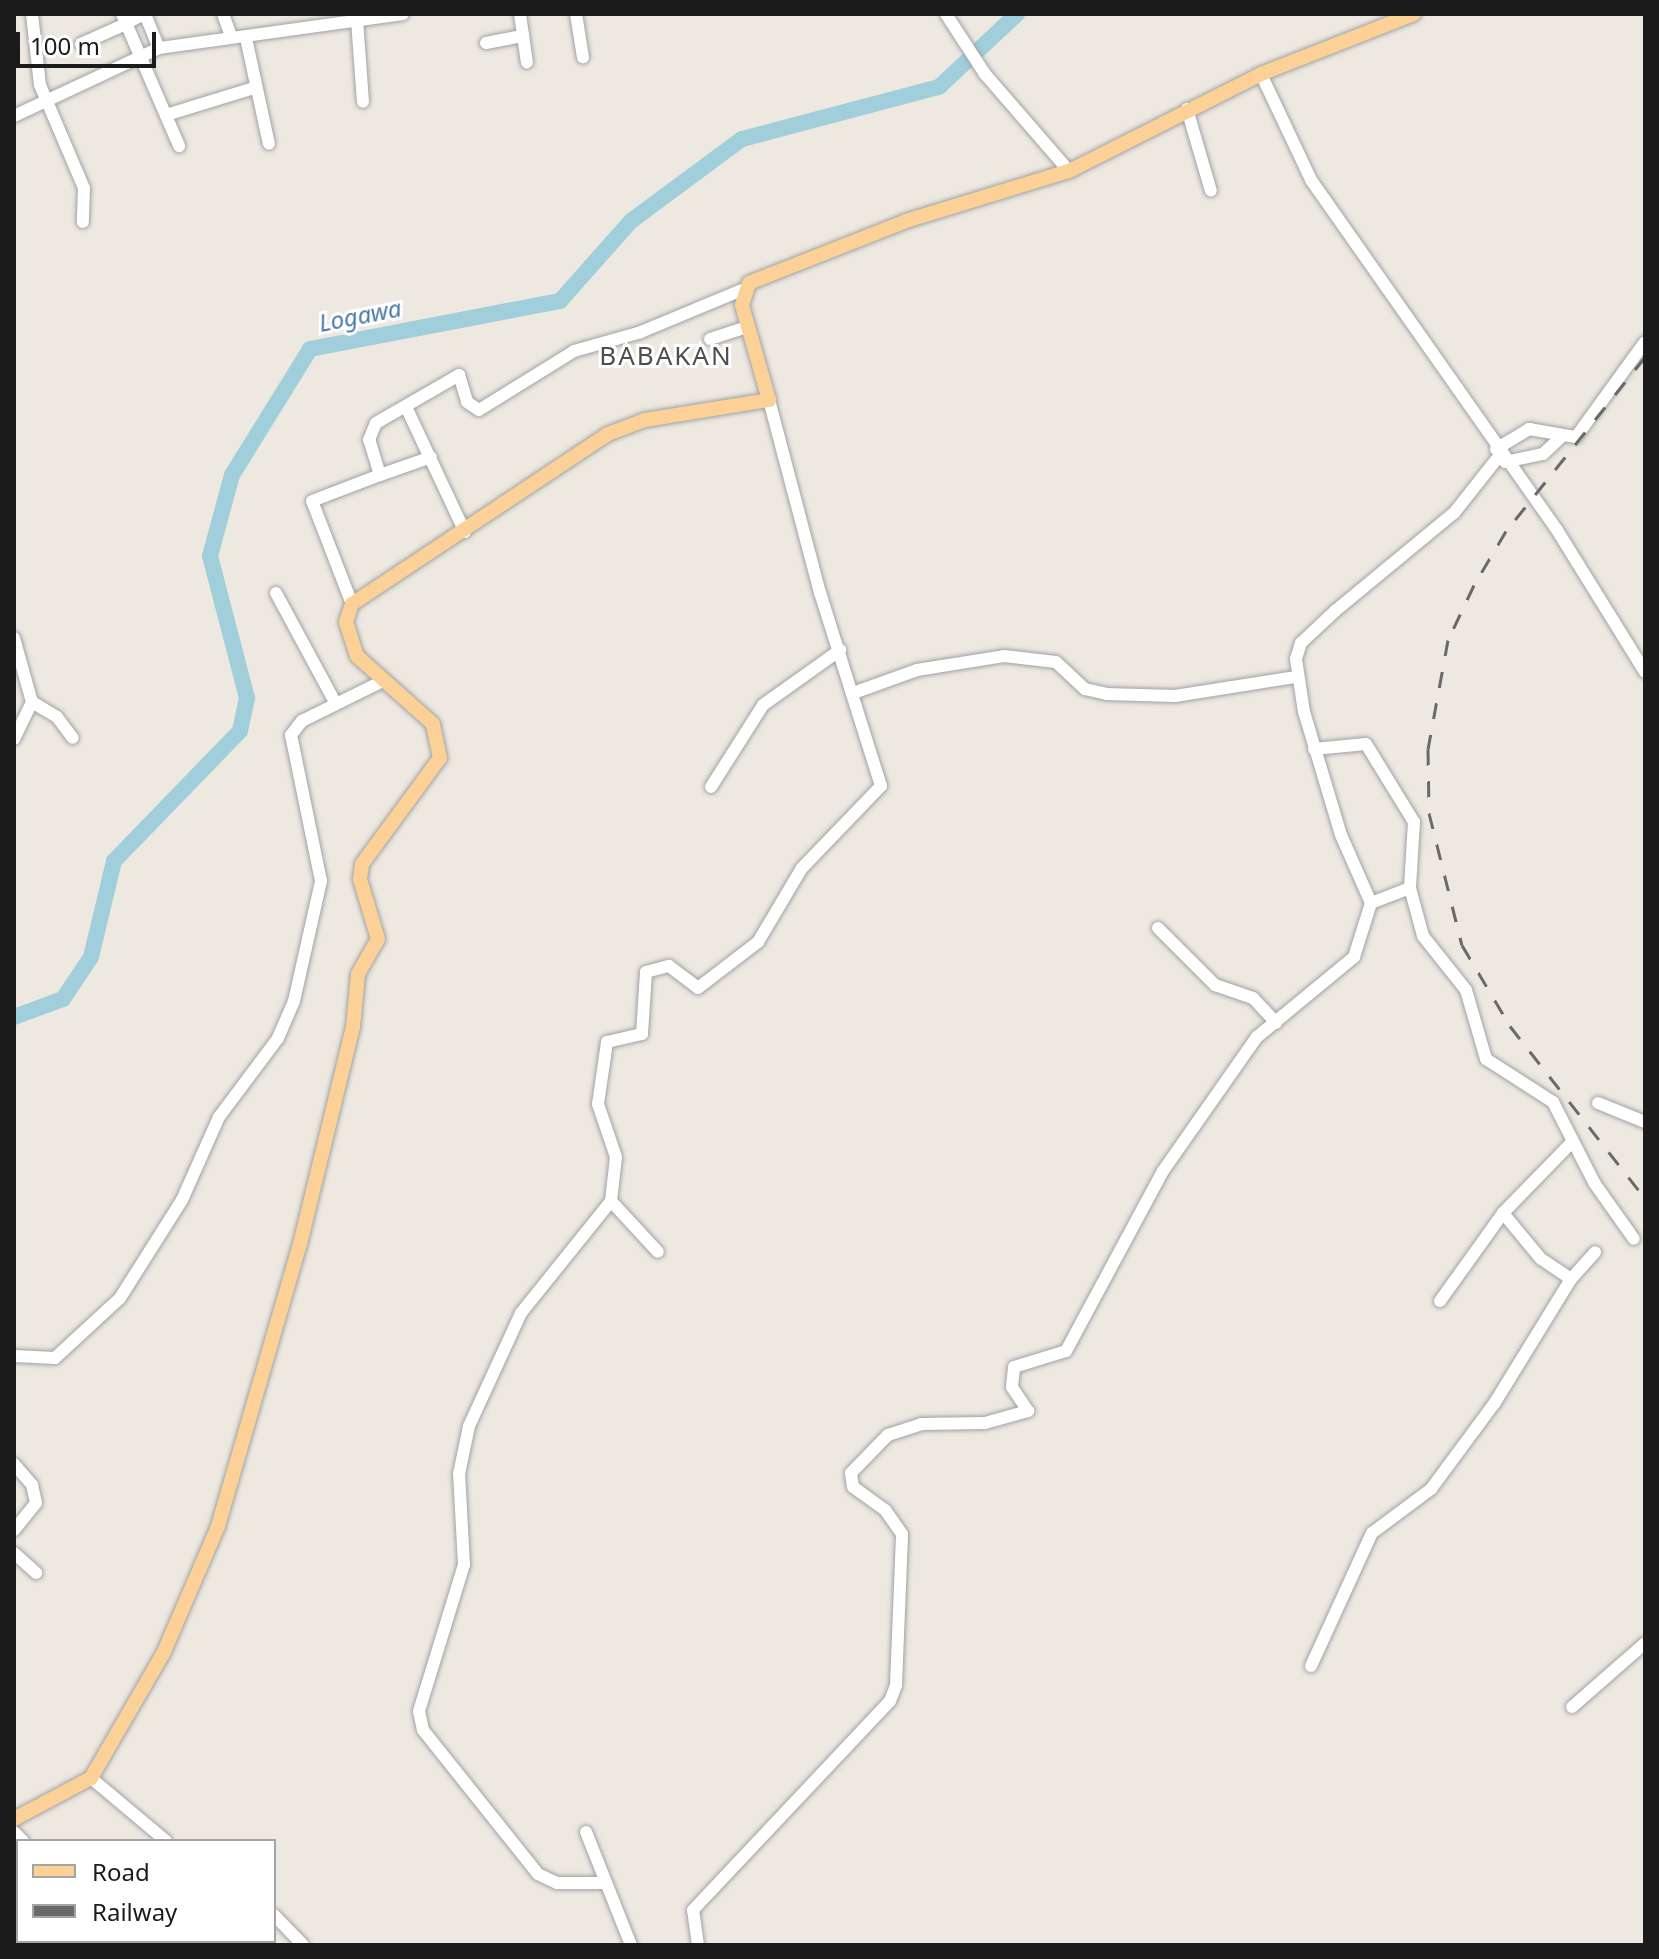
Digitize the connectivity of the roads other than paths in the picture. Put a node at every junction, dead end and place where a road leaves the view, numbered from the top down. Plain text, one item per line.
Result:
1 (32, 14) edge
2 (223, 14) edge
3 (403, 14) edge
4 (520, 14) edge
5 (576, 14) edge
6 (946, 14) edge
7 (1414, 14) edge
8 (365, 18) edge
9 (124, 19) edge
10 (330, 19) edge
11 (231, 36) junction
12 (523, 36) junction
13 (246, 38) junction
14 (486, 43) dead end
15 (81, 44) dead end
16 (159, 48) junction
17 (139, 54) junction
18 (583, 57) dead end
19 (527, 63) dead end
20 (1261, 74) junction
21 (254, 88) junction
22 (44, 100) junction
23 (363, 102) dead end
24 (14, 106) edge
25 (1187, 109) junction
26 (166, 115) junction
27 (14, 116) edge
28 (269, 144) dead end
29 (179, 146) dead end
30 (1069, 171) junction
31 (1211, 191) dead end
32 (83, 222) dead end
33 (742, 290) junction
34 (748, 327) junction
35 (710, 339) dead end
36 (1645, 342) edge
37 (769, 400) junction
38 (407, 409) junction
39 (1561, 437) junction
40 (1500, 455) junction
41 (431, 457) junction
42 (380, 475) junction
43 (465, 532) junction
44 (276, 593) dead end
45 (352, 604) junction
46 (14, 638) edge
47 (840, 650) junction
48 (1645, 672) edge
49 (1295, 677) junction
50 (383, 681) junction
51 (856, 692) junction
52 (32, 702) junction
53 (336, 704) junction
54 (73, 738) dead end
55 (14, 739) edge
56 (1314, 749) junction
57 (711, 787) dead end
58 (1410, 888) junction
59 (1371, 903) junction
60 (1158, 928) dead end
61 (1276, 1023) junction
62 (1598, 1103) dead end
63 (1645, 1122) edge
64 (1573, 1141) junction
65 (611, 1201) junction
66 (1503, 1213) junction
67 (1634, 1239) dead end
68 (658, 1252) dead end
69 (1595, 1252) dead end
70 (1571, 1279) junction
71 (1440, 1301) dead end
72 (14, 1356) edge
73 (14, 1464) edge
74 (14, 1530) edge
75 (14, 1553) edge
76 (36, 1573) dead end
77 (1645, 1643) edge
78 (1311, 1666) dead end
79 (1572, 1707) dead end
80 (91, 1778) junction
81 (14, 1819) edge
82 (586, 1832) dead end
83 (164, 1839) edge
84 (606, 1883) junction
85 (276, 1917) edge
86 (303, 1945) edge
87 (631, 1945) edge
88 (698, 1945) edge

1 - 22 street
2 - 11 street
3 - 8 street
4 - 12 street
5 - 18 street
6 - 30 street
7 - 20 main road
8 - 10 street
8 - 23 street
9 - 15 street
9 - 16 street
9 - 17 street
10 - 13 street
11 - 13 street
11 - 16 street
12 - 14 street
12 - 19 street
13 - 21 street
16 - 17 street
17 - 22 street
17 - 26 street
20 - 25 main road
20 - 40 street
21 - 26 street
21 - 28 street
22 - 27 street
22 - 32 street
24 - 27 street
25 - 30 main road
25 - 31 street
26 - 29 street
30 - 33 main road
33 - 34 main road
33 - 38 street
34 - 35 street
34 - 37 main road
36 - 39 street
37 - 43 main road
37 - 47 street
38 - 41 street
38 - 42 street
39 - 40 street
39 - 40 street
40 - 48 street
40 - 49 street
41 - 42 street
41 - 43 street
42 - 45 street
43 - 45 main road
44 - 53 street
45 - 50 main road
46 - 52 street
47 - 51 street
47 - 57 street
49 - 51 street
49 - 56 street
50 - 53 street
50 - 80 main road
51 - 65 street
52 - 54 street
52 - 55 street
53 - 72 street
56 - 58 street
56 - 59 street
58 - 59 street
58 - 64 street
59 - 61 street
60 - 61 street
61 - 88 street
62 - 63 street
64 - 66 street
64 - 67 street
65 - 68 street
65 - 84 street
66 - 70 street
66 - 71 street
69 - 70 street
70 - 78 street
73 - 74 street
75 - 76 street
77 - 79 street
80 - 81 main road
80 - 83 street
82 - 84 street
84 - 87 street
85 - 86 street

